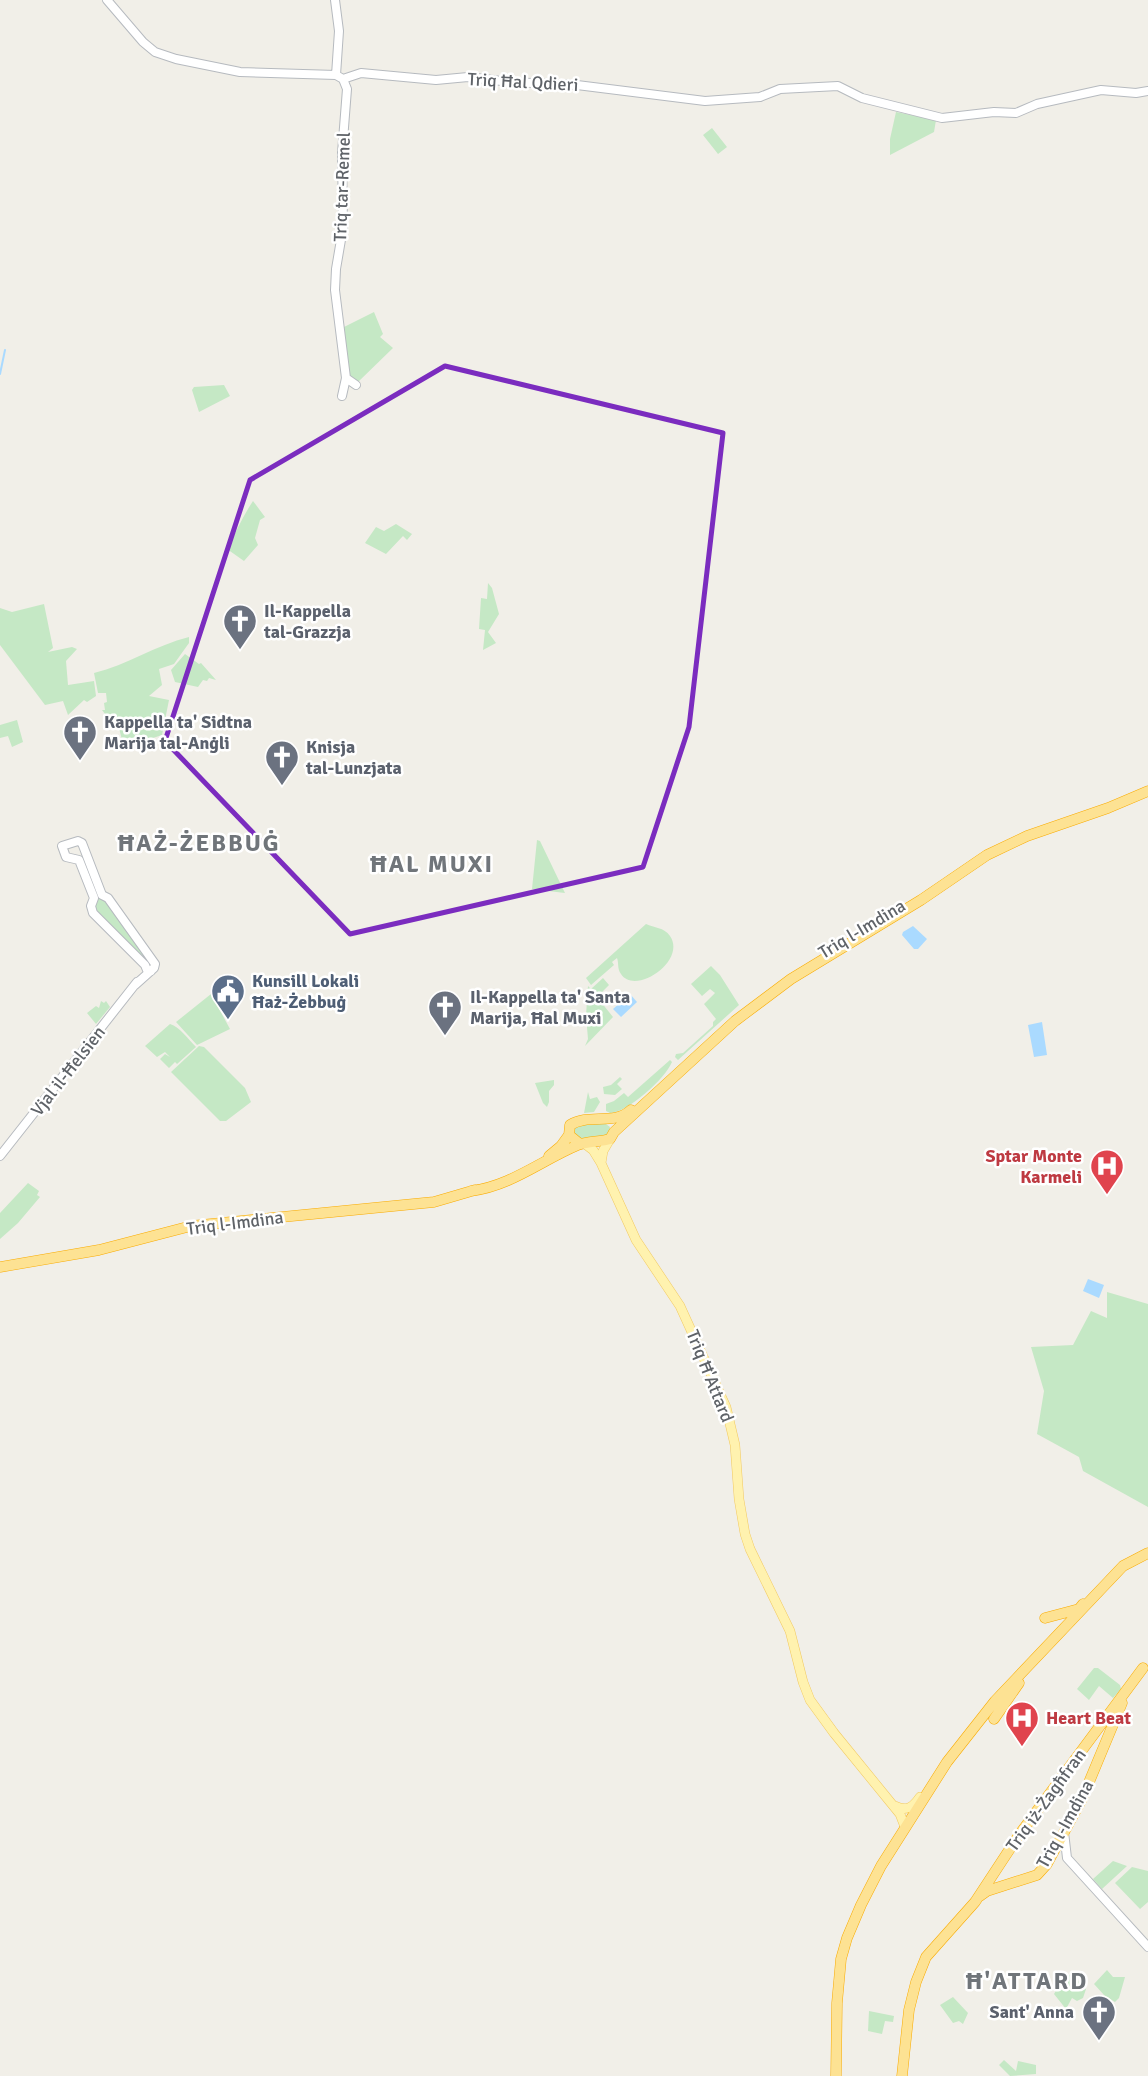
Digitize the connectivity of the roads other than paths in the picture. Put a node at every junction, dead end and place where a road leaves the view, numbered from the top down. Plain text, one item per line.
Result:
1 (107, 0) edge
2 (335, 0) edge
3 (339, 77) junction
4 (1148, 91) edge
5 (346, 378) junction
6 (356, 385) dead end
7 (342, 396) dead end
8 (1148, 785) edge
9 (1148, 791) edge
10 (98, 896) junction
11 (149, 966) junction
12 (607, 1119) junction
13 (569, 1135) junction
14 (612, 1135) junction
15 (583, 1144) junction
16 (0, 1156) edge
17 (601, 1163) junction
18 (471, 1191) junction
19 (0, 1267) edge
20 (1148, 1553) edge
21 (1107, 1582) junction
22 (1074, 1619) junction
23 (1055, 1636) junction
24 (1145, 1665) edge
25 (994, 1719) dead end
26 (947, 1762) junction
27 (891, 1803) junction
28 (905, 1827) junction
29 (1064, 1832) junction
30 (1067, 1858) junction
31 (1047, 1864) junction
32 (975, 1900) junction
33 (1148, 1947) edge
34 (836, 2076) edge
35 (902, 2076) edge

1 - 3 street, Triq Ħal Qdieri
2 - 3 street, Triq tar-Remel
3 - 4 street, Triq Ħal Qdieri
3 - 5 street, Triq tar-Remel
5 - 6 street
5 - 7 street, Triq tar-Remel
8 - 12 highway, Triq l-Imdina
9 - 14 highway, Triq l-Imdina
10 - 10 street
10 - 11 street
10 - 11 street
11 - 16 street, Vjal il-Ħelsien
12 - 13 highway, Triq l-Imdina
12 - 14 highway
13 - 15 highway
13 - 18 highway, Triq l-Imdina
14 - 15 highway, Triq l-Imdina
14 - 17 main road
15 - 17 main road, Triq Ħ'Attard
15 - 18 highway, Triq l-Imdina
17 - 27 main road, Triq Ħ'Attard
18 - 19 highway, Triq l-Imdina
20 - 21 highway
21 - 22 highway
21 - 23 highway
22 - 23 highway
22 - 25 highway
23 - 26 highway
24 - 29 highway, Triq l-Imdina
24 - 32 highway, Triq iż-Żagħfran
26 - 27 main road
26 - 28 highway
27 - 28 main road, Triq Ħ'Attard
28 - 34 highway
29 - 30 street
29 - 31 highway, Triq l-Imdina
30 - 31 street
30 - 33 street
31 - 32 highway, Triq l-Imdina
32 - 35 highway

